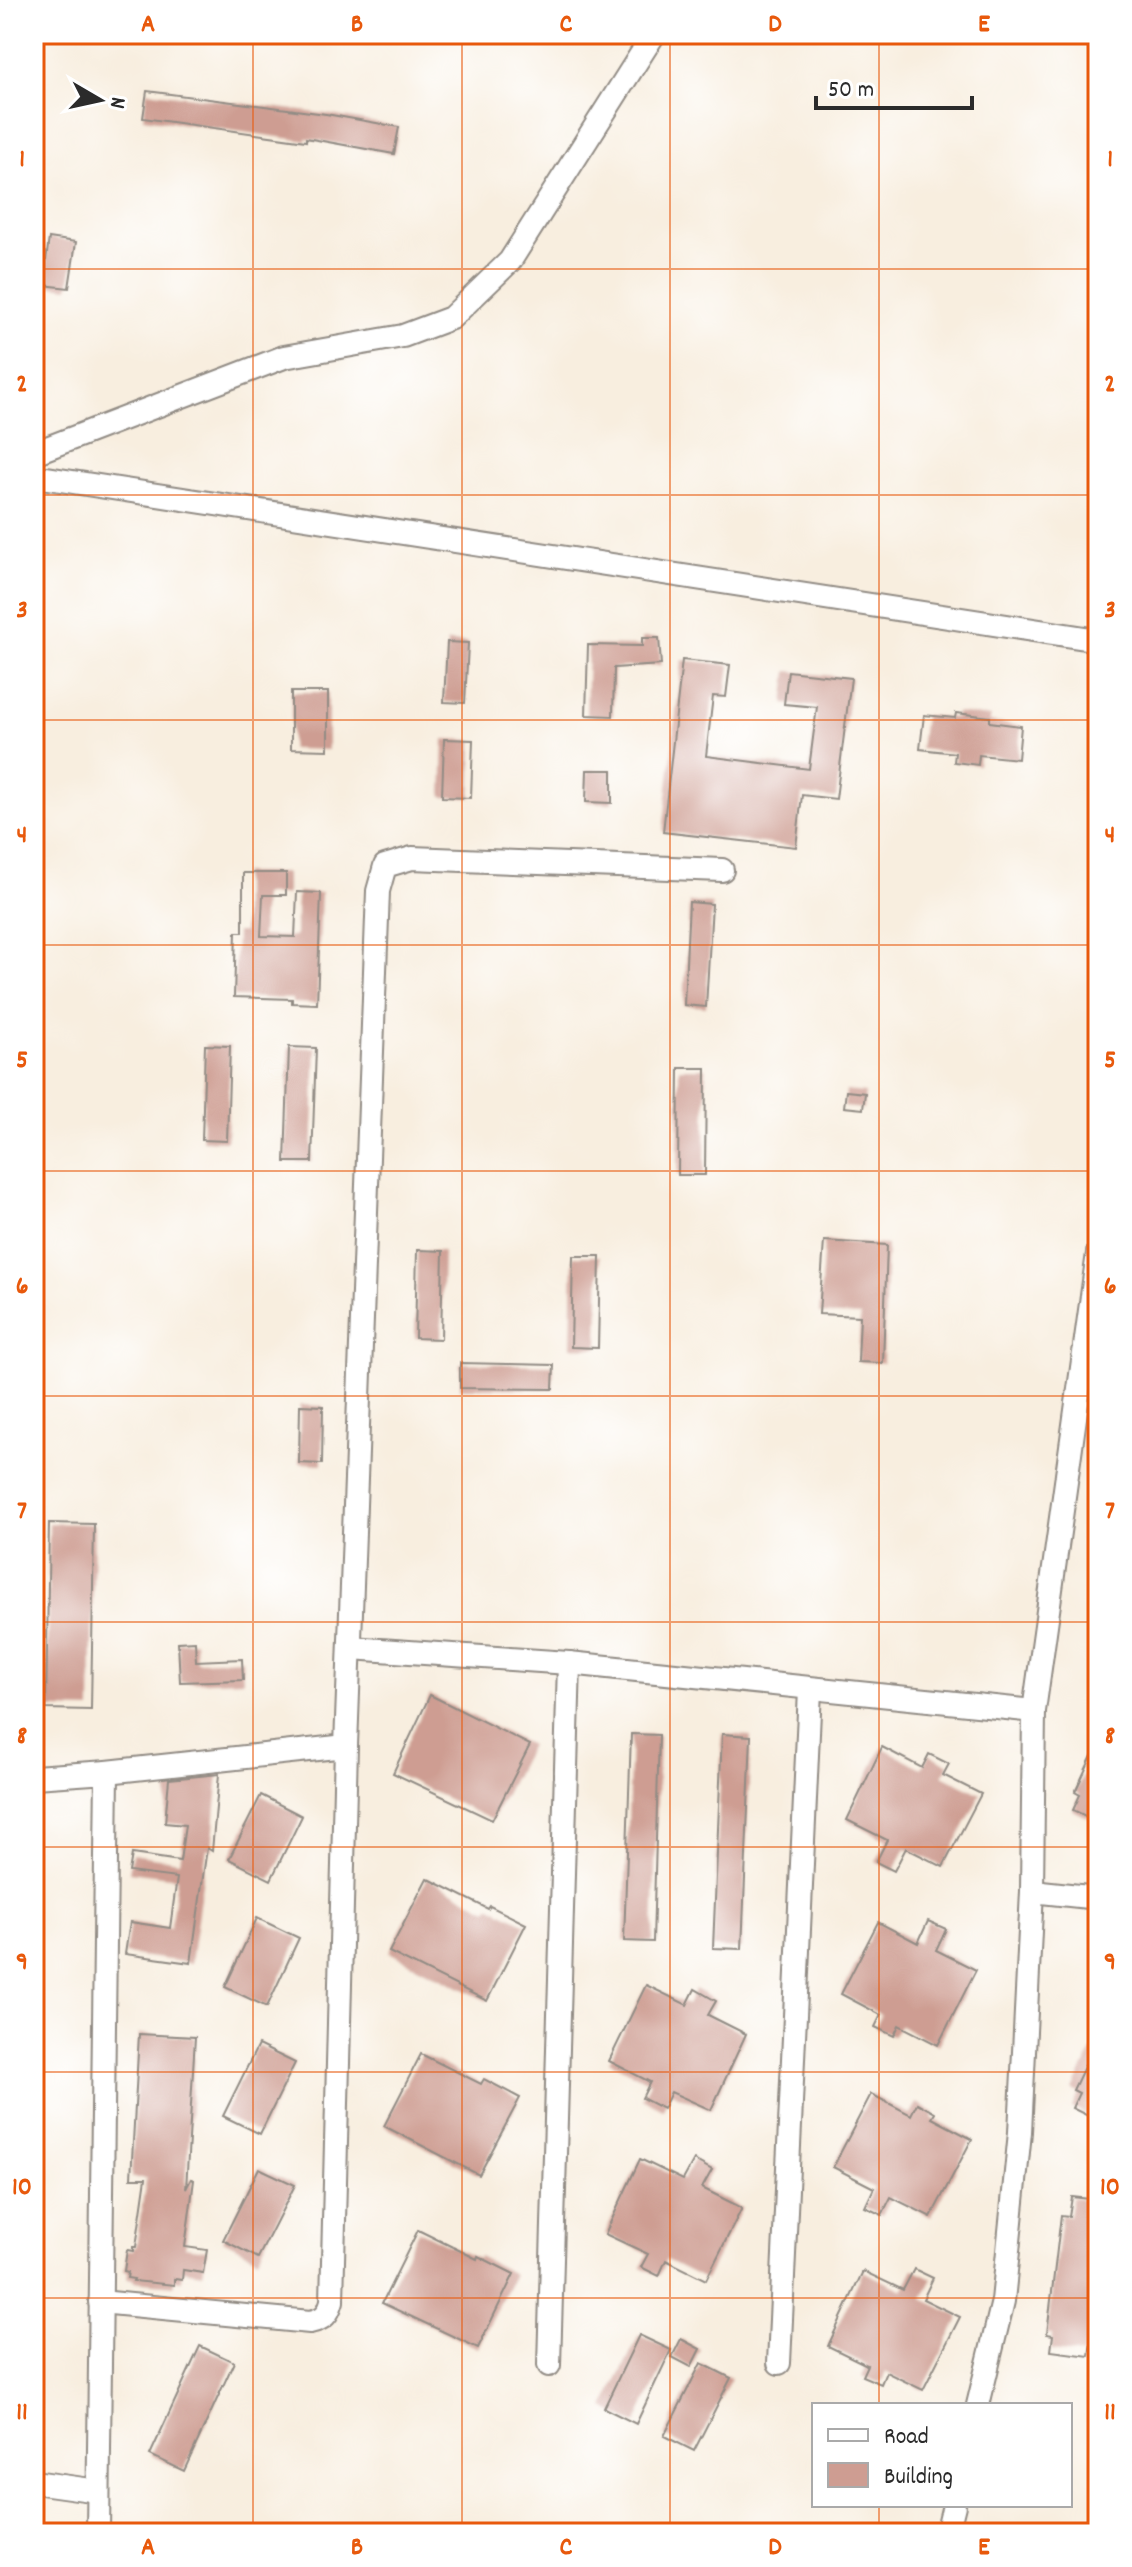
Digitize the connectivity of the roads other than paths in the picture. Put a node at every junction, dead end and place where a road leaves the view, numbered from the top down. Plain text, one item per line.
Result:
1 (654, 34) edge
2 (34, 453) edge
3 (34, 476) edge
4 (1098, 640) edge
5 (722, 870) dead end
6 (1098, 1253) edge
7 (1092, 1343) edge
8 (351, 1648) junction
9 (569, 1663) junction
10 (810, 1690) junction
11 (1034, 1711) junction
12 (346, 1746) junction
13 (107, 1772) junction
14 (34, 1777) edge
15 (1032, 1891) junction
16 (1098, 1898) edge
17 (100, 2302) junction
18 (779, 2363) dead end
19 (549, 2365) dead end
20 (978, 2403) edge
21 (34, 2482) edge
22 (98, 2491) junction
23 (954, 2507) edge
24 (98, 2533) edge
25 (947, 2533) edge

1 - 2 street
3 - 4 street
5 - 8 street
6 - 7 street
7 - 11 street
8 - 9 street
8 - 12 street
9 - 10 street
9 - 19 street
10 - 11 street
10 - 18 street
11 - 15 street
12 - 13 street
12 - 17 street
13 - 14 street
13 - 17 street
15 - 16 street
15 - 20 street
17 - 22 street
21 - 22 street
22 - 24 street
23 - 25 street

